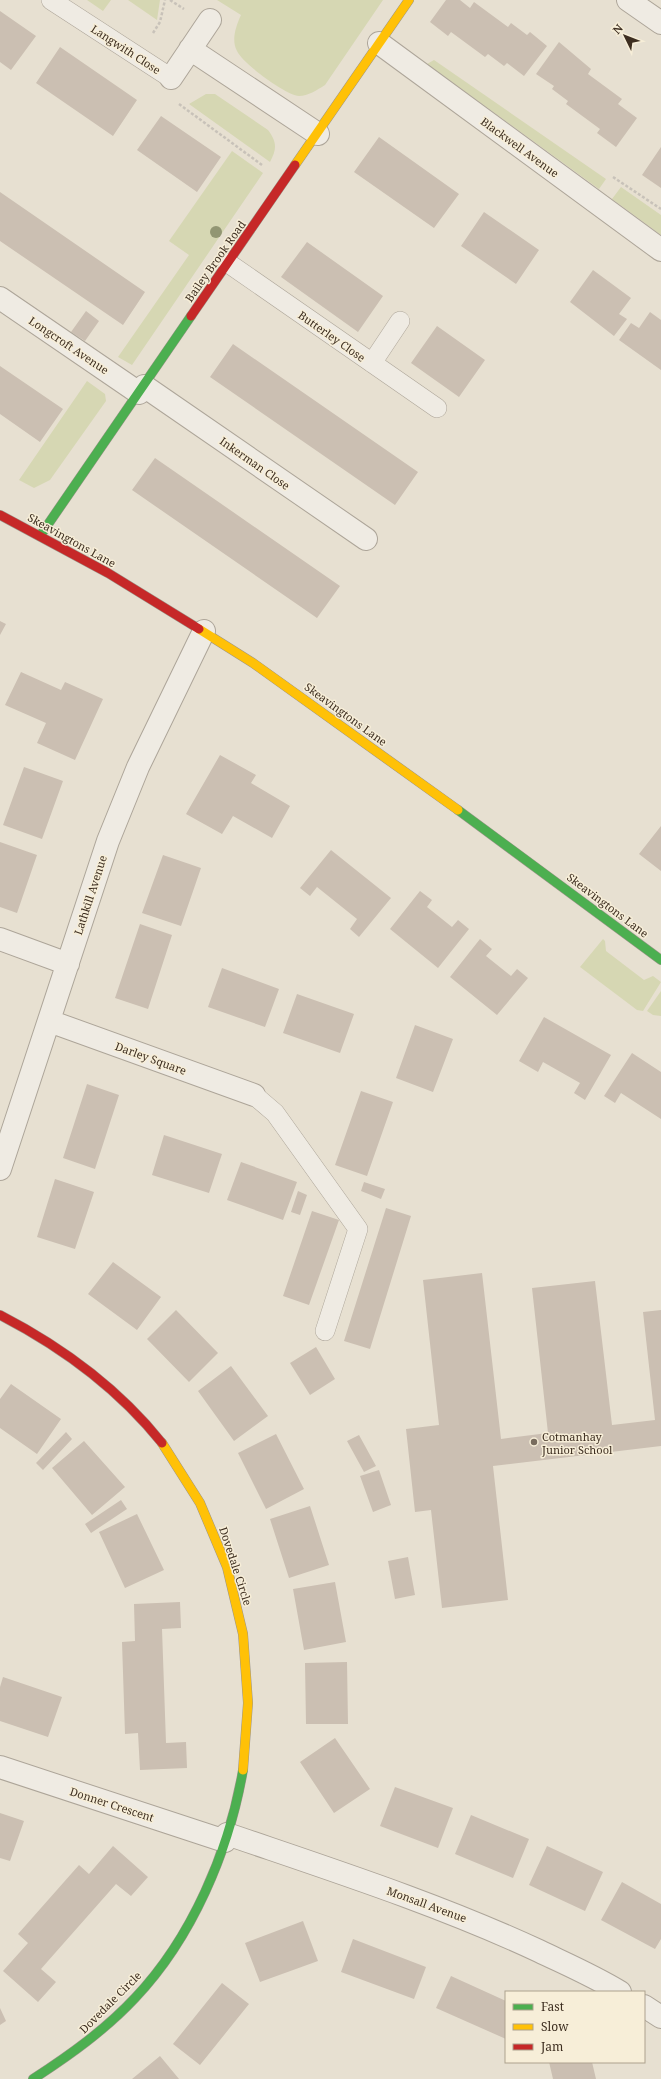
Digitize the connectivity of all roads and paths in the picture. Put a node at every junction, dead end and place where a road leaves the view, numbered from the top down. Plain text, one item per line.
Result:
1 (51, 0) edge
2 (165, 0) edge
3 (170, 0) edge
4 (409, 0) edge
5 (628, 0) edge
6 (179, 6) dead end
7 (210, 20) dead end
8 (661, 23) edge
9 (379, 44) junction
10 (190, 49) junction
11 (138, 56) junction
12 (171, 78) junction
13 (318, 134) junction
14 (285, 182) junction
15 (661, 250) edge
16 (228, 263) junction
17 (0, 298) edge
18 (400, 321) dead end
19 (372, 363) junction
20 (141, 390) junction
21 (437, 408) dead end
22 (0, 515) edge
23 (40, 536) junction
24 (366, 539) dead end
25 (204, 631) junction
26 (0, 939) edge
27 (661, 960) edge
28 (68, 964) junction
29 (49, 1021) junction
30 (254, 1095) joint
31 (0, 1169) edge
32 (0, 1315) edge
33 (325, 1331) dead end
34 (0, 1767) edge
35 (226, 1838) junction
36 (618, 1991) edge
37 (645, 2007) edge
38 (661, 2017) edge
39 (33, 2079) edge

1 - 11 lane, Langwith Close
2 - 11 path
3 - 6 path
4 - 9 street, Bailey Brook Road
5 - 8 street
7 - 10 street, Langwith Close
9 - 13 street, Bailey Brook Road
9 - 15 street, Blackwell Avenue
10 - 12 street, Langwith Close
10 - 13 street
11 - 12 lane, Langwith Close
12 - 14 path
13 - 14 street, Bailey Brook Road
14 - 16 street, Bailey Brook Road
16 - 19 lane, Butterley Close
16 - 20 street, Bailey Brook Road
17 - 20 street, Longcroft Avenue
18 - 19 lane
19 - 21 lane, Butterley Close
20 - 23 street, Bailey Brook Road
20 - 24 street, Inkerman Close
22 - 23 street, Skeavingtons Lane
23 - 25 street, Skeavingtons Lane
25 - 27 street, Skeavingtons Lane
25 - 28 street, Lathkill Avenue
26 - 28 street
28 - 29 street, Lathkill Avenue
29 - 30 street, Darley Square
29 - 31 street, Lathkill Avenue
30 - 33 lane
32 - 35 street, Dovedale Circle
34 - 35 street, Donner Crescent
35 - 36 street, Monsall Avenue
35 - 39 street, Dovedale Circle
37 - 38 street

